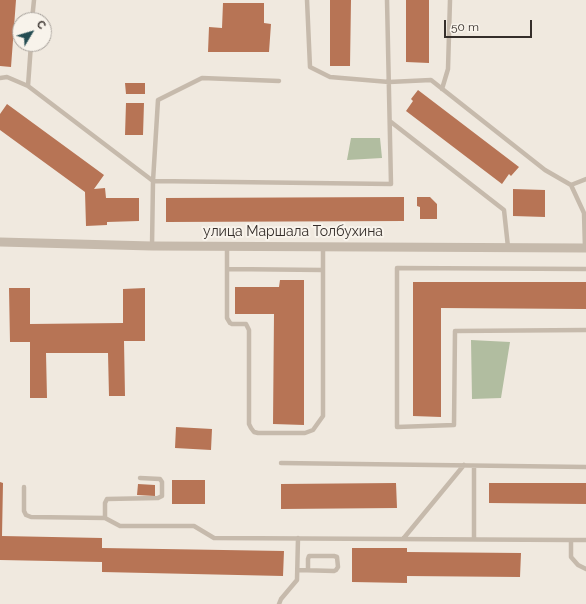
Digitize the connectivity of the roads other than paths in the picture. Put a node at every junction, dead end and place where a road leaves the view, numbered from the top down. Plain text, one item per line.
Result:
1 (34, 0) edge
2 (307, 0) edge
3 (387, 0) edge
4 (450, 0) edge
5 (33, 12) edge
6 (30, 52) edge
7 (0, 78) edge
8 (279, 81) dead end
9 (389, 82) junction
10 (28, 86) junction
11 (442, 89) junction
12 (391, 122) junction
13 (586, 179) edge
14 (153, 181) junction
15 (571, 185) junction
16 (0, 242) edge
17 (152, 246) junction
18 (228, 246) junction
19 (324, 246) junction
20 (508, 247) junction
21 (585, 248) edge
22 (586, 269) edge
23 (227, 270) junction
24 (323, 270) junction
25 (586, 330) edge
26 (281, 463) dead end
27 (464, 466) junction
28 (474, 466) junction
29 (586, 467) edge
30 (140, 478) dead end
31 (24, 487) dead end
32 (104, 518) junction
33 (298, 538) junction
34 (404, 539) junction
35 (474, 539) junction
36 (570, 540) junction
37 (586, 540) edge
38 (586, 569) edge
39 (298, 570) junction
40 (308, 570) junction
41 (279, 604) edge

1 - 5 lane
2 - 9 lane
3 - 9 lane
4 - 11 lane
6 - 10 lane
7 - 10 lane
8 - 14 lane
9 - 11 lane
9 - 12 lane
10 - 14 lane
11 - 15 lane
12 - 14 lane
12 - 20 lane
13 - 15 lane
14 - 17 lane
15 - 21 lane
16 - 17 street, улица Маршала Толбухина
17 - 18 street, улица Маршала Толбухина
18 - 19 street, улица Маршала Толбухина
18 - 23 lane
19 - 20 street, улица Маршала Толбухина
19 - 24 lane
20 - 21 street, улица Маршала Толбухина
22 - 25 lane
23 - 24 lane
23 - 24 lane
26 - 27 lane
27 - 28 lane
27 - 34 lane
28 - 29 lane
28 - 35 lane
30 - 32 lane
31 - 32 lane
32 - 33 lane
33 - 34 lane
33 - 39 lane
34 - 35 lane
35 - 36 lane
36 - 37 lane
36 - 38 lane
39 - 40 lane
39 - 41 lane
40 - 40 lane

